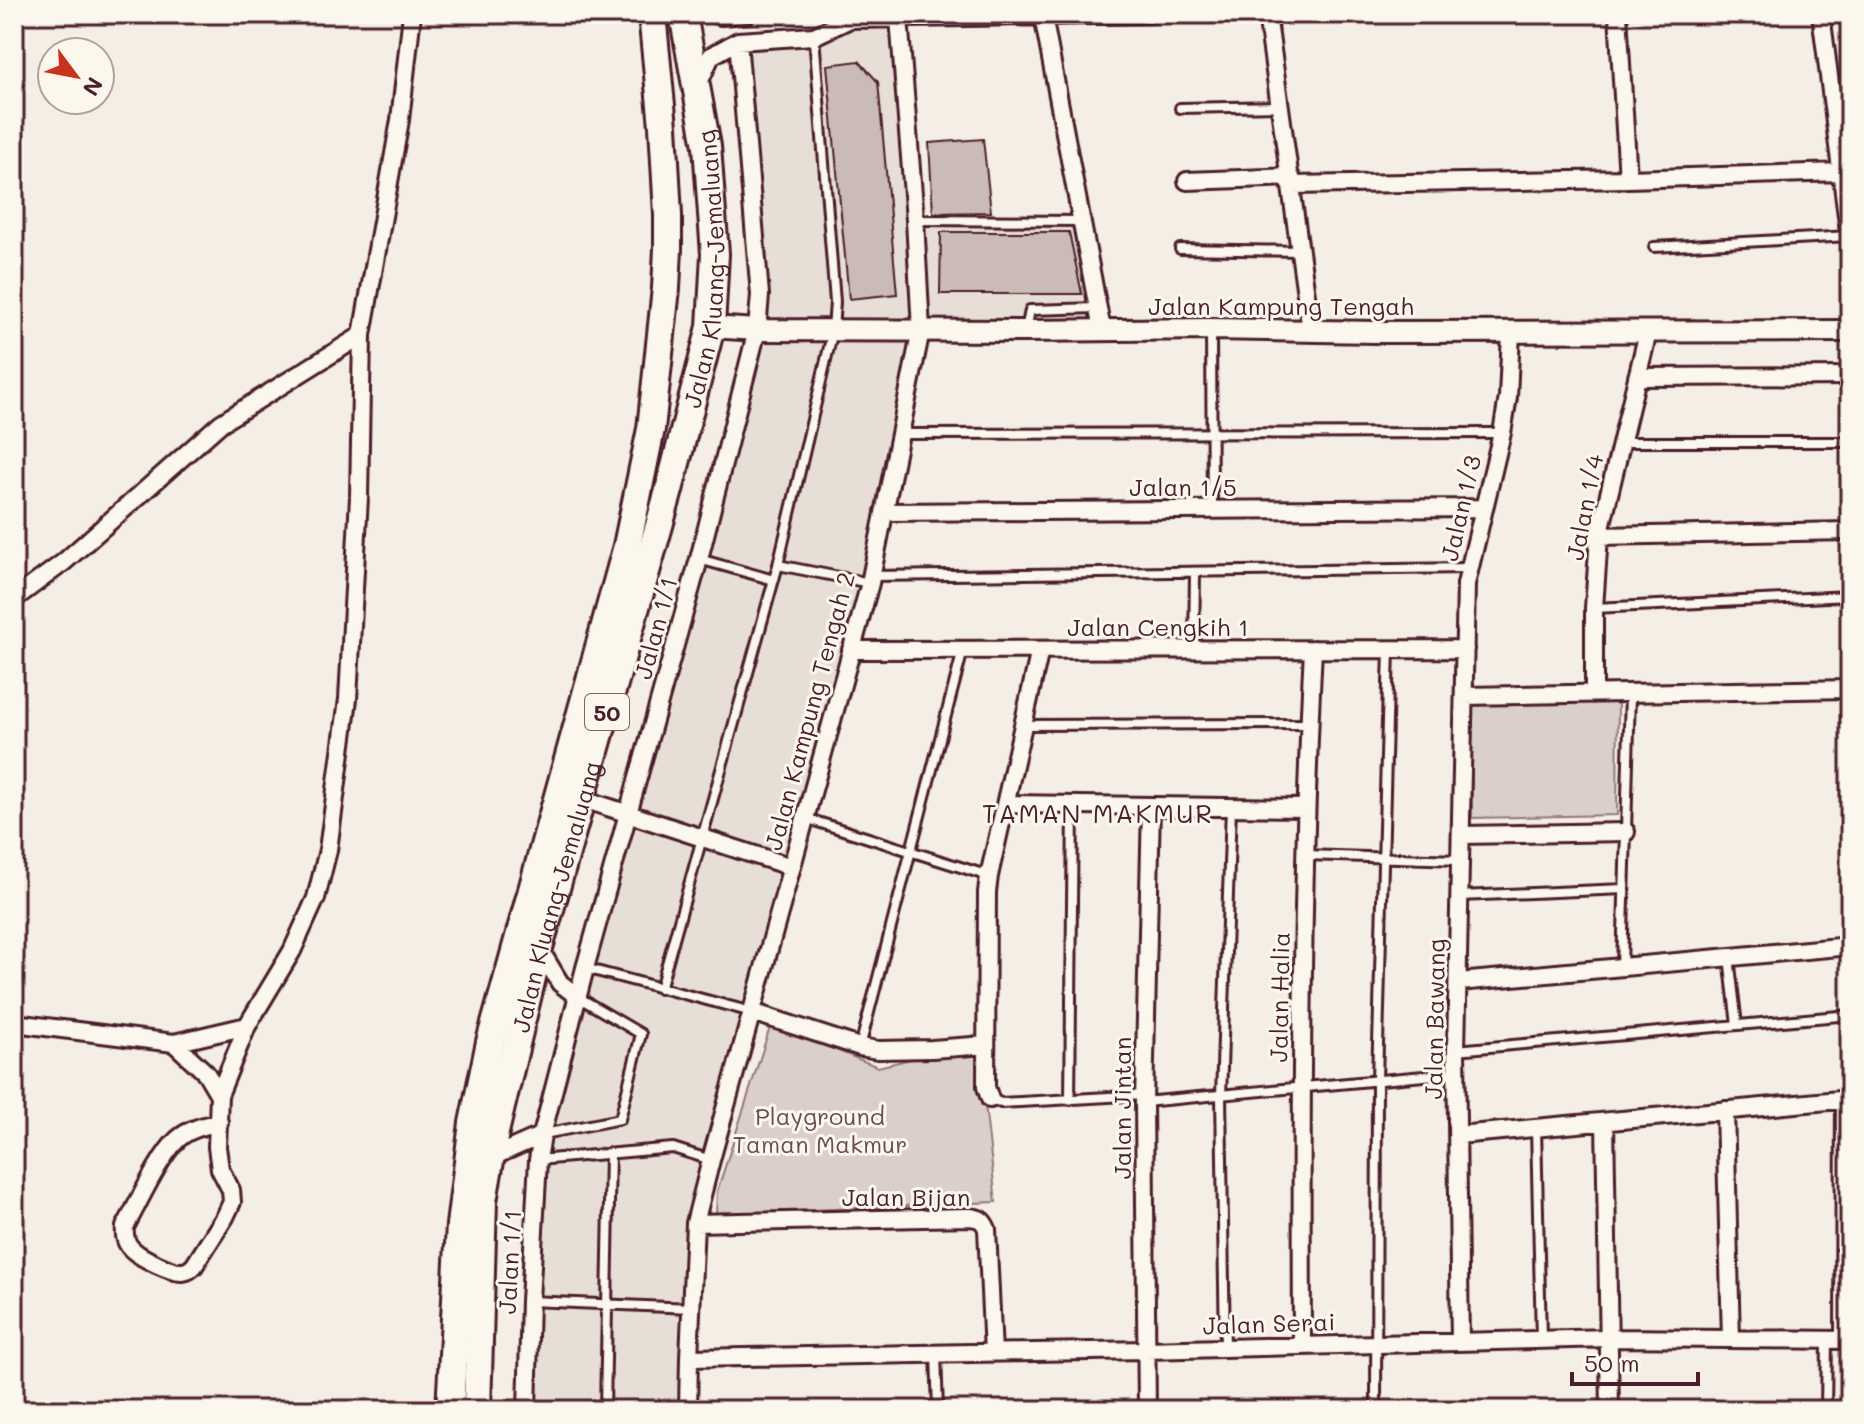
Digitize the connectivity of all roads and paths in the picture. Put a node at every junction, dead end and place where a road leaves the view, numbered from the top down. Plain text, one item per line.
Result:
1 (412, 14) edge
2 (652, 14) edge
3 (683, 14) edge
4 (716, 14) edge
5 (747, 14) edge
6 (832, 14) edge
7 (1151, 14) edge
8 (1267, 14) edge
9 (1618, 14) edge
10 (1821, 14) edge
11 (850, 16) edge
12 (1043, 16) junction
13 (899, 18) junction
14 (814, 36) junction
15 (738, 41) junction
16 (697, 86) junction
17 (1281, 106) junction
18 (1180, 108) dead end
19 (1841, 172) junction
20 (1628, 179) junction
21 (1187, 181) dead end
22 (1292, 181) junction
23 (915, 220) junction
24 (1081, 221) junction
25 (1850, 238) edge
26 (1654, 247) dead end
27 (1180, 249) dead end
28 (1301, 251) junction
29 (1098, 308) junction
30 (711, 327) junction
31 (1211, 329) junction
32 (757, 330) junction
33 (833, 330) junction
34 (921, 330) junction
35 (1102, 330) junction
36 (1026, 331) junction
37 (1311, 331) junction
38 (1850, 331) edge
39 (1511, 332) junction
40 (1648, 332) junction
41 (362, 335) junction
42 (1850, 376) edge
43 (1637, 377) junction
44 (1211, 433) junction
45 (1502, 433) junction
46 (900, 434) junction
47 (1621, 442) junction
48 (1850, 442) edge
49 (1483, 508) junction
50 (1212, 510) junction
51 (884, 512) junction
52 (1850, 531) edge
53 (1599, 536) junction
54 (699, 559) junction
55 (778, 565) junction
56 (1470, 568) junction
57 (1195, 572) junction
58 (870, 579) junction
59 (774, 580) junction
60 (1850, 596) edge
61 (14, 599) edge
62 (1594, 608) junction
63 (1313, 649) junction
64 (1389, 649) junction
65 (1465, 649) junction
66 (851, 650) junction
67 (964, 650) junction
68 (1040, 650) junction
69 (1194, 650) junction
70 (1850, 689) edge
71 (1630, 693) junction
72 (1594, 694) junction
73 (1464, 696) junction
74 (1309, 724) junction
75 (1024, 725) junction
76 (583, 799) junction
77 (1006, 804) junction
78 (1073, 806) junction
79 (1151, 806) junction
80 (1231, 807) junction
81 (1306, 808) junction
82 (629, 814) junction
83 (805, 818) junction
84 (1626, 832) junction
85 (1461, 835) junction
86 (702, 838) junction
87 (912, 853) junction
88 (1305, 855) junction
89 (1383, 857) junction
90 (1461, 860) junction
91 (792, 867) junction
92 (989, 876) junction
93 (1624, 889) junction
94 (1460, 896) junction
95 (1850, 946) edge
96 (539, 948) junction
97 (1729, 957) junction
98 (1622, 967) junction
99 (585, 968) junction
100 (1459, 982) junction
101 (660, 989) junction
102 (578, 997) junction
103 (752, 1012) junction
104 (1850, 1015) edge
105 (14, 1023) edge
106 (1737, 1025) junction
107 (247, 1026) junction
108 (174, 1043) junction
109 (986, 1045) junction
110 (860, 1047) junction
111 (1456, 1050) junction
112 (1457, 1073) junction
113 (1377, 1080) junction
114 (1301, 1089) junction
115 (219, 1095) junction
116 (1221, 1096) junction
117 (1144, 1098) junction
118 (990, 1099) joint
119 (1847, 1099) edge
120 (1070, 1100) junction
121 (1725, 1110) junction
122 (219, 1122) junction
123 (1605, 1122) junction
124 (1536, 1128) junction
125 (542, 1135) junction
126 (1458, 1135) junction
127 (610, 1153) junction
128 (490, 1158) junction
129 (538, 1160) junction
130 (711, 1160) junction
131 (695, 1223) junction
132 (530, 1301) junction
133 (607, 1304) junction
134 (691, 1308) junction
135 (1608, 1338) junction
136 (1731, 1339) junction
137 (1541, 1340) junction
138 (1827, 1340) junction
139 (1847, 1340) edge
140 (1460, 1342) junction
141 (1376, 1344) junction
142 (1302, 1346) junction
143 (1225, 1348) junction
144 (1146, 1350) junction
145 (993, 1353) junction
146 (936, 1354) junction
147 (689, 1358) junction
148 (450, 1410) edge
149 (477, 1410) edge
150 (527, 1410) edge
151 (605, 1410) edge
152 (688, 1410) edge
153 (938, 1410) edge
154 (1147, 1410) edge
155 (1376, 1410) edge
156 (1610, 1410) edge
157 (1826, 1410) edge

1 - 41 street
2 - 148 highway, Jalan Kluang-Jemaluang / 50
3 - 16 highway, Jalan Kluang-Jemaluang / 50
4 - 5 street
6 - 11 street
7 - 12 street
8 - 17 street
9 - 20 street
10 - 19 street
11 - 13 street
11 - 14 street
12 - 13 street
12 - 24 street
13 - 23 street, Jalan Kampung Tengah 2
14 - 15 street
14 - 33 lane
15 - 16 street
15 - 32 street, Jalan 1/1
16 - 30 highway, Jalan Kluang-Jemaluang / 50
17 - 18 lane
17 - 22 street
19 - 20 street
19 - 25 street
20 - 22 street
21 - 22 street
22 - 28 street
23 - 24 lane
23 - 34 street, Jalan Kampung Tengah 2
24 - 29 street
25 - 26 lane
27 - 28 lane
28 - 37 street
29 - 35 street
29 - 36 lane
30 - 32 street, Jalan Kampung Tengah
30 - 76 highway, Jalan Kluang-Jemaluang / 50
31 - 35 street, Jalan Kampung Tengah
31 - 37 street, Jalan Kampung Tengah
31 - 44 lane
32 - 33 street, Jalan Kampung Tengah
32 - 54 street, Jalan 1/1
33 - 34 street, Jalan Kampung Tengah
33 - 55 lane
34 - 36 street, Jalan Kampung Tengah
34 - 46 street, Jalan Kampung Tengah 2
35 - 36 street, Jalan Kampung Tengah
37 - 39 street, Jalan Kampung Tengah
38 - 40 street, Jalan Kampung Tengah
39 - 40 street, Jalan Kampung Tengah
39 - 45 street, Jalan 1/3
40 - 43 street, Jalan 1/4
41 - 61 street
41 - 107 street
42 - 43 street
43 - 47 street, Jalan 1/4
44 - 45 lane
44 - 46 lane
44 - 50 lane
45 - 49 street, Jalan 1/3
46 - 51 street, Jalan Kampung Tengah 2
47 - 48 lane
47 - 53 street, Jalan 1/4
49 - 50 street, Jalan 1/5
49 - 56 street, Jalan 1/3
50 - 51 street, Jalan 1/5
51 - 58 street, Jalan Kampung Tengah 2
52 - 53 street
53 - 62 street, Jalan 1/4
54 - 59 lane
54 - 82 street, Jalan 1/1
55 - 58 lane
55 - 59 lane
56 - 57 lane
56 - 65 street, Jalan 1/3
57 - 58 lane
57 - 69 lane
58 - 66 street, Jalan Kampung Tengah 2
59 - 86 lane
60 - 62 lane
62 - 72 street, Jalan 1/4
63 - 64 street, Jalan Cengkih 1
63 - 69 street, Jalan Cengkih 1
63 - 74 street, Jalan Halia
64 - 65 street, Jalan Cengkih 1
64 - 89 lane
65 - 73 street, Jalan 1/3
66 - 67 street, Jalan Cengkih 1
66 - 83 street, Jalan Kampung Tengah 2
67 - 68 street, Jalan Cengkih 1
67 - 87 lane
68 - 69 street, Jalan Cengkih 1
68 - 75 street
70 - 71 street
71 - 72 street
71 - 84 lane
72 - 73 street
73 - 85 street, Jalan Bawang
74 - 75 lane
74 - 81 street, Jalan Halia
75 - 77 street
76 - 82 street
76 - 96 highway, Jalan Kluang-Jemaluang / 50
77 - 78 street
77 - 92 street
78 - 79 street
78 - 120 lane
79 - 80 street
79 - 117 street, Jalan Jintan
80 - 81 street
80 - 116 lane
81 - 88 street, Jalan Halia
82 - 86 street
82 - 99 street, Jalan 1/1
83 - 87 lane
83 - 91 street, Jalan Kampung Tengah 2
84 - 85 street
84 - 93 lane
85 - 90 street, Jalan Bawang
86 - 91 street
86 - 101 lane
87 - 92 lane
87 - 110 lane
88 - 89 lane
88 - 114 street, Jalan Halia
89 - 90 lane
89 - 113 lane
90 - 94 street, Jalan Bawang
91 - 103 street, Jalan Kampung Tengah 2
92 - 109 street
93 - 94 lane
93 - 98 lane
94 - 100 street, Jalan Bawang
95 - 97 street
96 - 102 street
96 - 128 highway, Jalan Kluang-Jemaluang / 50
97 - 98 street
97 - 106 lane
98 - 100 street
99 - 101 lane
99 - 102 street, Jalan 1/1
100 - 111 street, Jalan Bawang
101 - 103 lane
102 - 125 street, Jalan 1/1
102 - 125 lane
103 - 110 street
103 - 130 street, Jalan Kampung Tengah 2
104 - 106 lane
105 - 108 street
106 - 111 lane
107 - 108 street
107 - 115 street
108 - 115 street
109 - 110 street
109 - 118 street
111 - 112 street, Jalan Bawang
112 - 113 lane
112 - 126 street, Jalan Bawang
113 - 114 lane
113 - 141 lane
114 - 116 lane
114 - 142 street, Jalan Halia
115 - 122 street
116 - 117 lane
116 - 143 lane
117 - 120 lane
117 - 144 street, Jalan Jintan
118 - 120 lane
119 - 121 street
119 - 139 street
121 - 123 street
121 - 136 street
122 - 122 street
123 - 124 street
123 - 135 street
124 - 126 street
124 - 137 lane
125 - 128 street
125 - 129 street, Jalan 1/1
126 - 140 street, Jalan Bawang
127 - 129 lane
127 - 130 lane
127 - 133 lane
128 - 149 highway, Jalan Kluang-Jemaluang / 50
129 - 132 street, Jalan 1/1
130 - 131 street, Jalan Kampung Tengah 2
131 - 134 street, Jalan Kampung Tengah 2
131 - 145 street, Jalan Bijan
132 - 133 lane
132 - 150 street, Jalan 1/1
133 - 134 lane
133 - 151 lane
134 - 147 street, Jalan Kampung Tengah 2
135 - 136 street, Jalan Serai
135 - 137 street, Jalan Serai
135 - 156 street
136 - 138 street, Jalan Serai
137 - 140 street, Jalan Serai
138 - 139 street, Jalan Serai
138 - 157 lane
140 - 141 street, Jalan Serai
141 - 142 street, Jalan Serai
141 - 155 lane
142 - 143 street, Jalan Serai
143 - 144 street, Jalan Serai
144 - 145 street, Jalan Serai
144 - 154 street, Jalan Jintan
145 - 146 street, Jalan Serai
146 - 147 street, Jalan Serai
146 - 153 lane
147 - 152 street, Jalan Kampung Tengah 2

